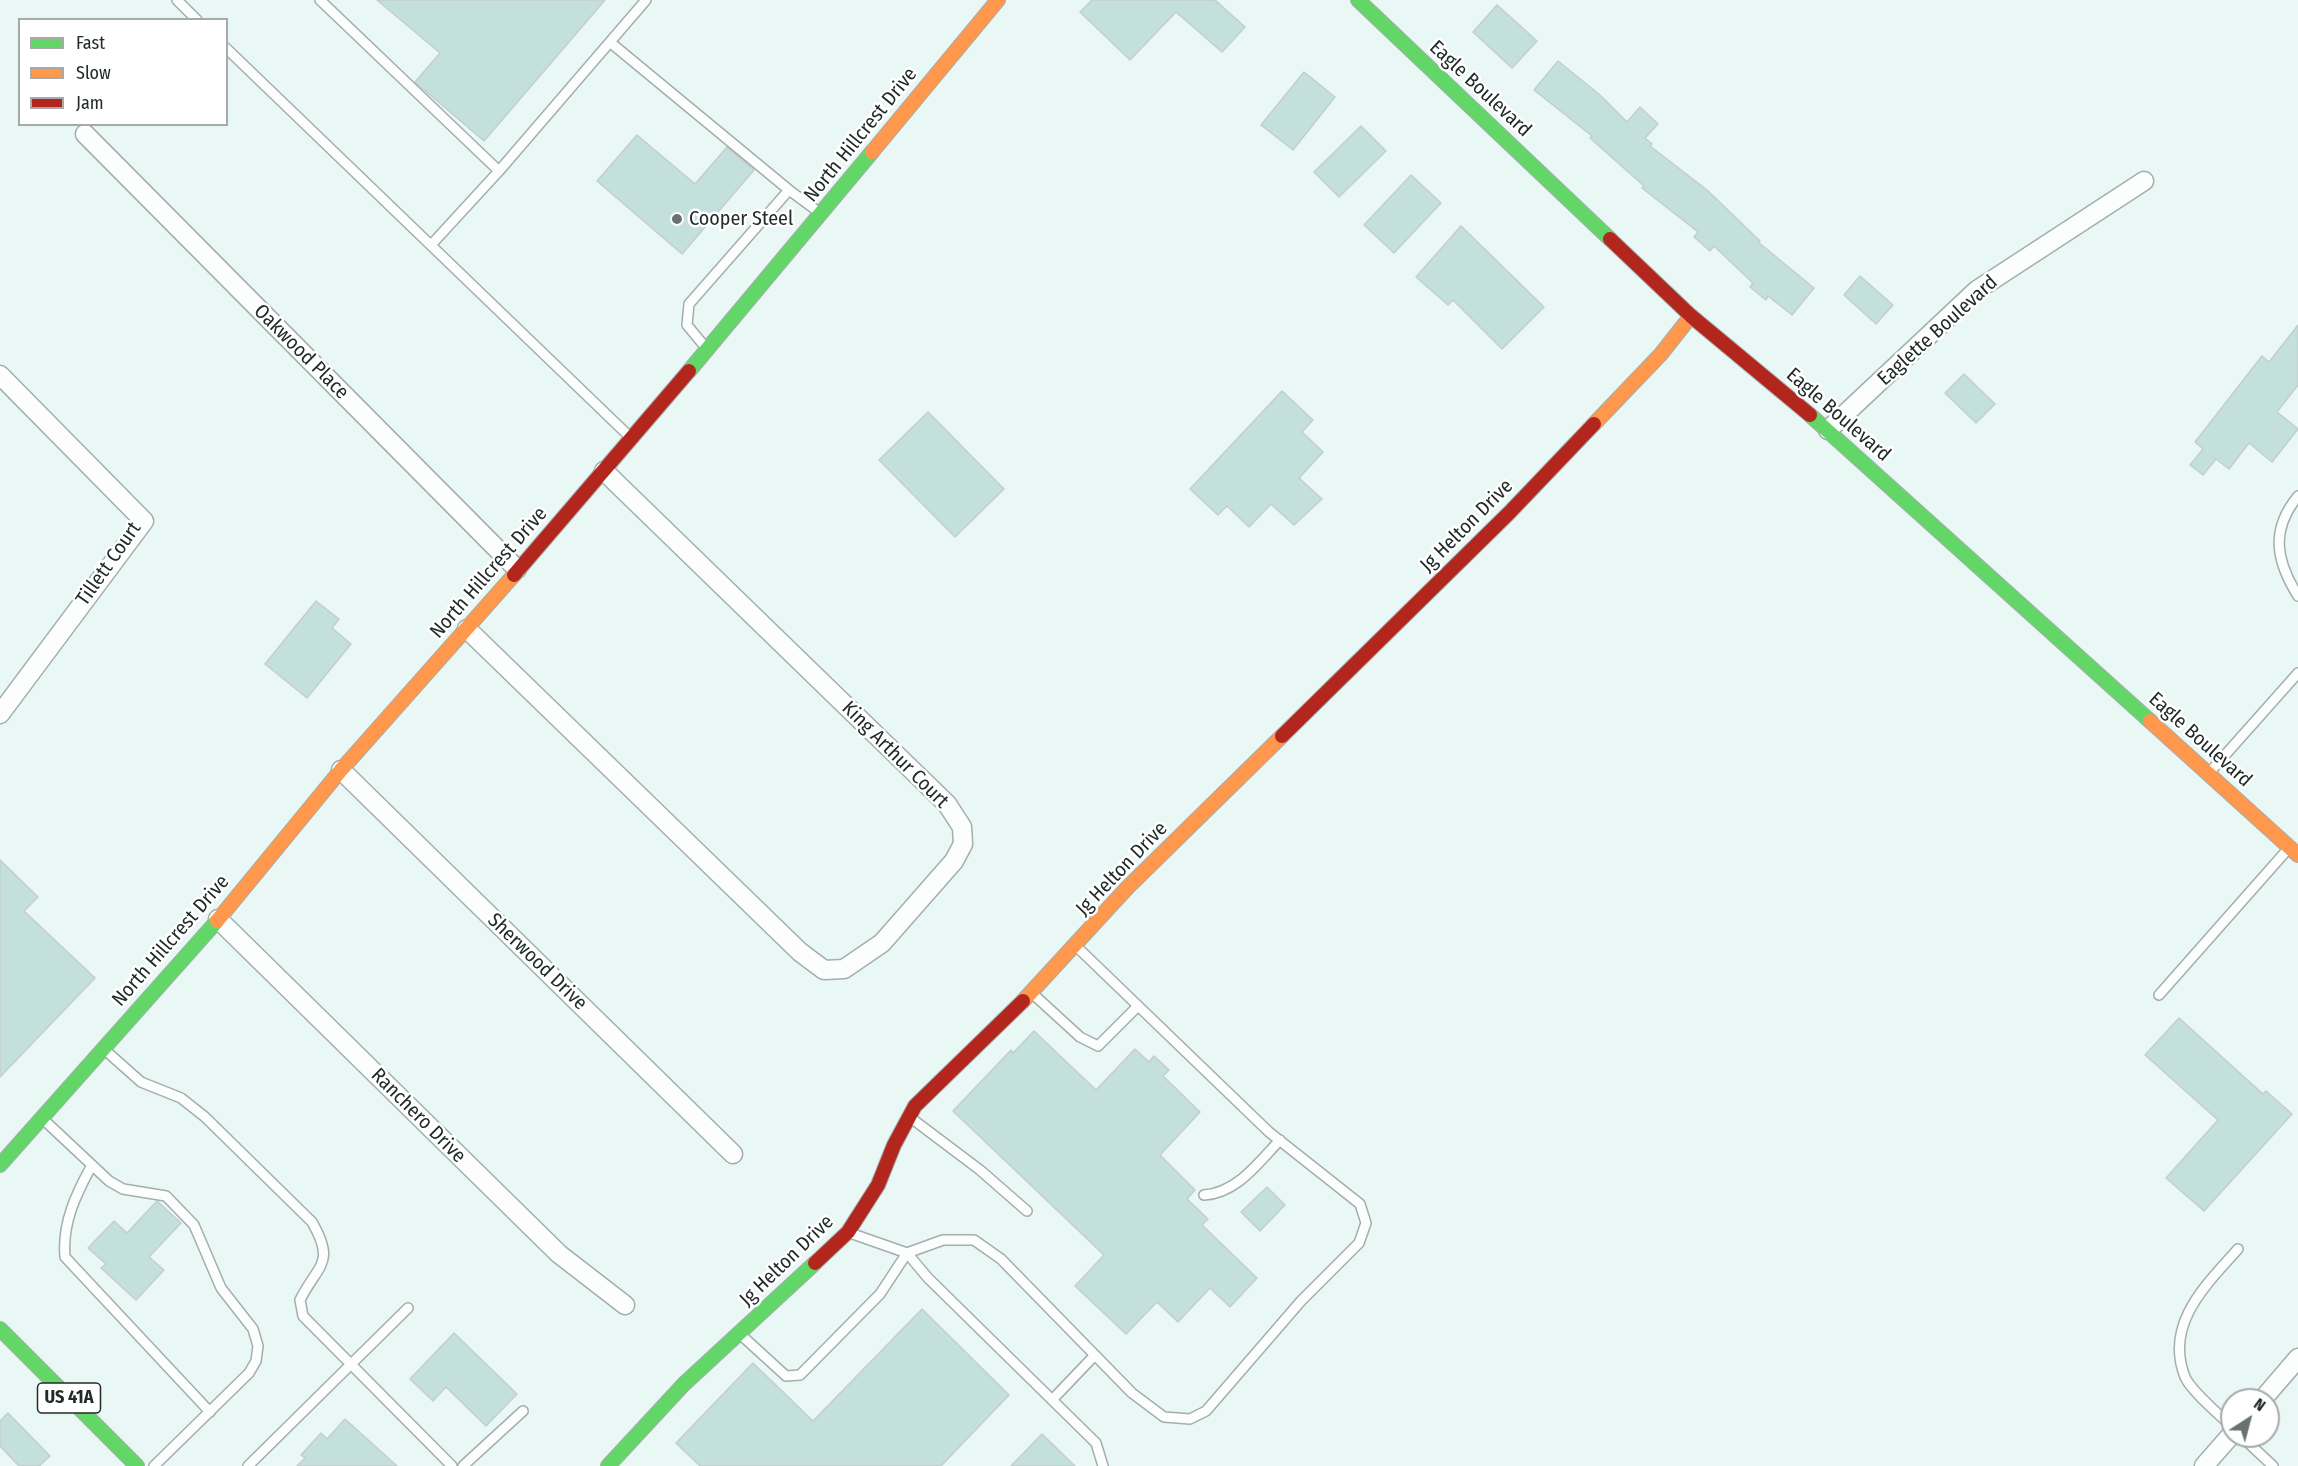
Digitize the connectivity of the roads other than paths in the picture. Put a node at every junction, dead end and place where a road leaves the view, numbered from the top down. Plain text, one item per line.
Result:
1 (320, 0) edge
2 (646, 0) edge
3 (998, 0) edge
4 (1358, 0) edge
5 (180, 1) edge
6 (196, 18) edge
7 (610, 43) junction
8 (228, 50) edge
9 (85, 134) dead end
10 (499, 171) junction
11 (2144, 181) dead end
12 (789, 190) junction
13 (821, 214) junction
14 (431, 245) junction
15 (1691, 316) junction
16 (707, 350) junction
17 (0, 375) edge
18 (1828, 430) junction
19 (632, 438) junction
20 (604, 471) junction
21 (2298, 496) edge
22 (517, 570) junction
23 (2298, 596) edge
24 (467, 629) junction
25 (2298, 673) edge
26 (0, 714) edge
27 (341, 770) junction
28 (2208, 773) junction
29 (2294, 851) edge
30 (218, 919) junction
31 (1076, 945) junction
32 (1031, 992) junction
33 (2159, 995) dead end
34 (1138, 1006) junction
35 (104, 1048) junction
36 (909, 1117) junction
37 (42, 1118) junction
38 (1280, 1140) junction
39 (733, 1154) dead end
40 (0, 1165) edge
41 (92, 1165) junction
42 (1204, 1195) dead end
43 (1027, 1210) dead end
44 (848, 1232) junction
45 (2238, 1249) dead end
46 (908, 1253) junction
47 (625, 1305) dead end
48 (408, 1308) dead end
49 (0, 1329) edge
50 (740, 1333) junction
51 (1095, 1355) junction
52 (2298, 1358) edge
53 (350, 1364) junction
54 (2272, 1388) edge
55 (1052, 1400) junction
56 (523, 1411) dead end
57 (210, 1412) junction
58 (2220, 1414) edge
59 (2220, 1448) edge
60 (2254, 1448) edge
61 (137, 1466) edge
62 (154, 1466) edge
63 (248, 1466) edge
64 (452, 1466) edge
65 (463, 1466) edge
66 (608, 1466) edge
67 (1103, 1466) edge
68 (2204, 1466) edge
69 (2273, 1466) edge

1 - 10 lane
2 - 7 lane
3 - 13 street, North Hillcrest Drive
4 - 15 street, Eagle Boulevard
5 - 6 lane
7 - 10 lane
7 - 12 lane
8 - 14 lane
9 - 22 street, Oakwood Place
10 - 14 lane
11 - 18 street, Eaglette Boulevard
12 - 13 lane
12 - 16 lane
13 - 16 street, North Hillcrest Drive
14 - 19 lane
15 - 18 street, Eagle Boulevard
15 - 31 street, Jg Helton Drive
16 - 19 street, North Hillcrest Drive
17 - 26 street, Tillett Court
18 - 28 street, Eagle Boulevard
19 - 20 street, North Hillcrest Drive
20 - 22 street, North Hillcrest Drive
20 - 24 street, King Arthur Court
21 - 23 lane
22 - 24 street, North Hillcrest Drive
24 - 27 street, North Hillcrest Drive
25 - 28 lane
27 - 30 street, North Hillcrest Drive
27 - 39 street, Sherwood Drive
28 - 29 street, Eagle Boulevard
29 - 33 lane
30 - 35 street, North Hillcrest Drive
30 - 47 street, Ranchero Drive
31 - 32 street, Jg Helton Drive
31 - 34 lane
32 - 34 lane
32 - 36 street, Jg Helton Drive
34 - 38 lane
35 - 37 street, North Hillcrest Drive
35 - 53 lane
36 - 43 lane
36 - 44 street, Jg Helton Drive
37 - 40 street, North Hillcrest Drive
37 - 41 lane
38 - 42 lane
38 - 51 lane
41 - 57 lane
41 - 57 lane
44 - 46 lane
44 - 50 street, Jg Helton Drive
45 - 58 lane
46 - 50 lane
46 - 51 lane
46 - 55 lane
48 - 53 lane
49 - 61 street, US 41A
50 - 66 street, Jg Helton Drive
51 - 55 lane
52 - 54 street
53 - 63 lane
53 - 64 lane
55 - 67 lane
56 - 65 lane
57 - 62 lane
59 - 68 street
60 - 69 lane

